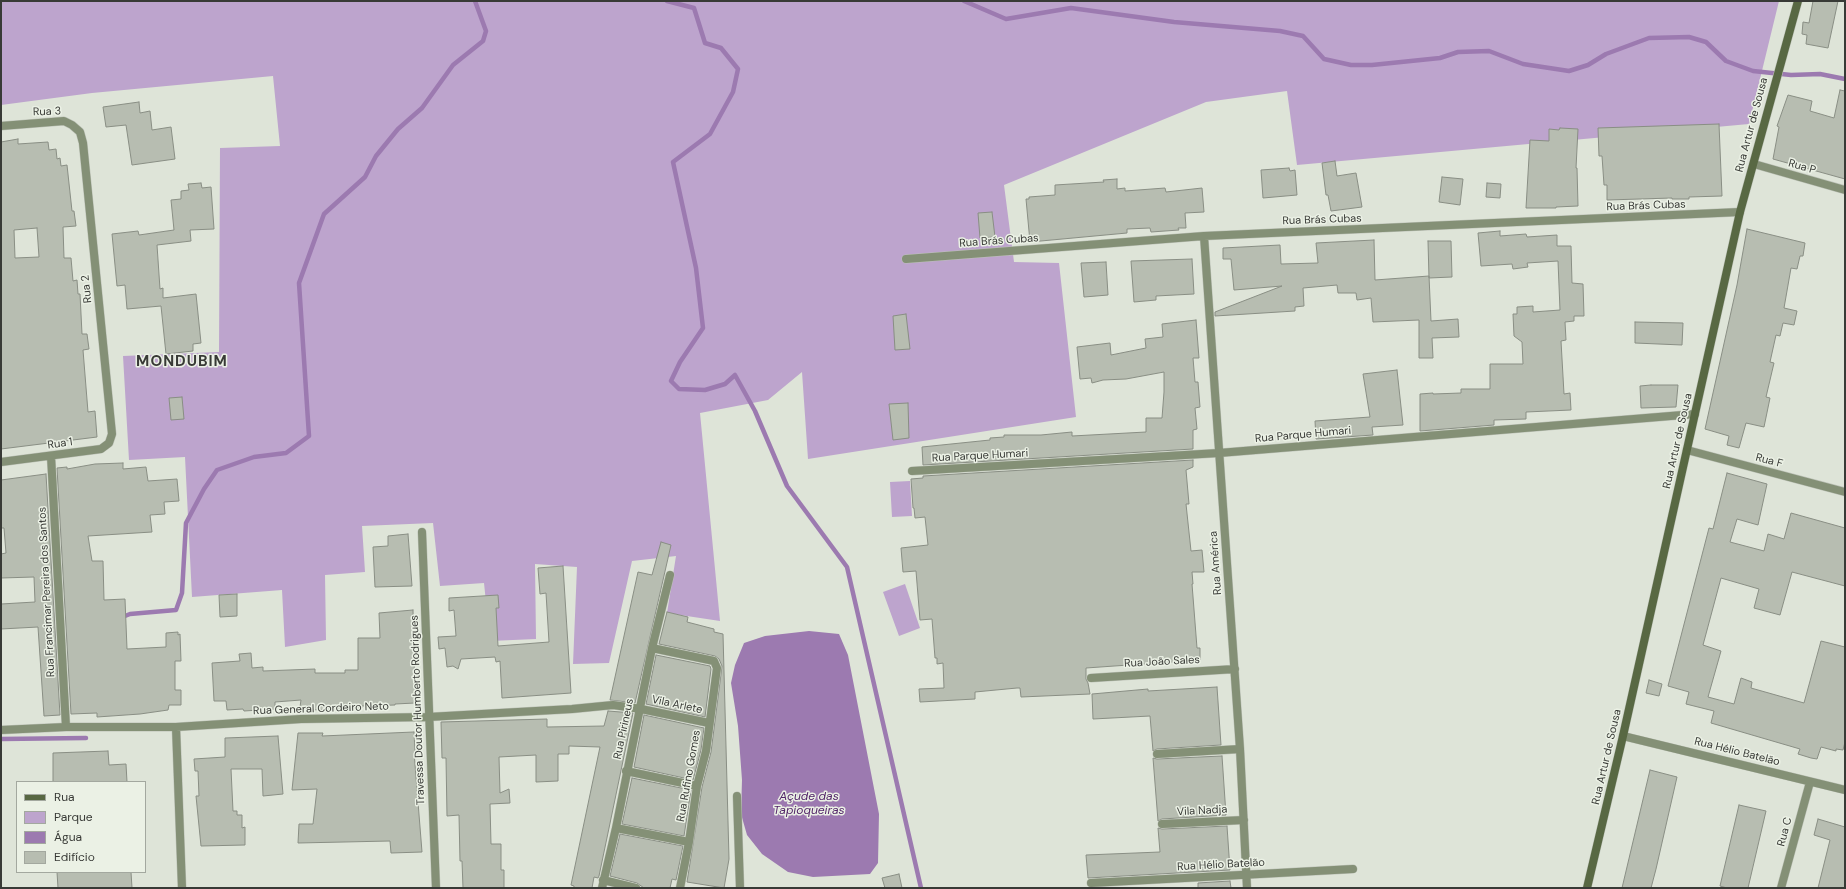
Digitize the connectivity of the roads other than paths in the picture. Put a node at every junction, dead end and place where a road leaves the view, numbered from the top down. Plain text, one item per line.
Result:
1 (1798, 1) edge
2 (1, 126) edge
3 (83, 143) joint
4 (1754, 164) junction
5 (1845, 190) edge
6 (1740, 212) junction
7 (1204, 236) junction
8 (906, 259) dead end
9 (1695, 414) junction
10 (112, 434) joint
11 (1687, 450) junction
12 (1219, 453) junction
13 (51, 456) junction
14 (1, 462) edge
15 (912, 471) dead end
16 (1845, 492) edge
17 (422, 532) dead end
18 (670, 574) dead end
19 (652, 648) junction
20 (1235, 669) junction
21 (1091, 678) dead end
22 (641, 709) junction
23 (428, 718) junction
24 (709, 724) junction
25 (66, 727) junction
26 (176, 727) junction
27 (1, 730) edge
28 (1623, 736) junction
29 (1240, 749) junction
30 (1157, 754) dead end
31 (626, 771) junction
32 (1810, 782) junction
33 (698, 786) junction
34 (1845, 790) edge
35 (737, 796) dead end
36 (1244, 820) junction
37 (1162, 824) dead end
38 (616, 828) junction
39 (689, 842) junction
40 (1353, 869) dead end
41 (1246, 875) junction
42 (1091, 883) dead end
43 (602, 884) edge
44 (182, 888) edge
45 (436, 888) edge
46 (636, 888) edge
47 (680, 888) edge
48 (740, 888) edge
49 (1247, 888) edge
50 (1587, 888) edge
51 (1781, 888) edge

1 - 4 street, Rua Artur de Sousa
2 - 3 street, Rua 3
3 - 10 street, Rua 2
4 - 5 street, Rua P
4 - 6 street, Rua Artur de Sousa
6 - 7 street, Rua Brás Cubas
6 - 9 street, Rua Artur de Sousa
7 - 8 street, Rua Brás Cubas
7 - 12 street, Rua América
9 - 11 street, Rua Artur de Sousa
9 - 12 street, Rua Parque Humari
10 - 13 street, Rua 1
11 - 16 street, Rua F
11 - 28 street, Rua Artur de Sousa
12 - 15 street, Rua Parque Humari
12 - 20 street, Rua América
13 - 14 street, Rua 1
13 - 25 street, Rua Francimar Pereira dos Santos
17 - 23 street, Travessa Doutor Humberto Rodrigues
18 - 19 street, Rua Pirineus
19 - 22 street, Rua Pirineus
19 - 24 street, Rua Rufino Gomes
20 - 21 street, Rua João Sales
20 - 29 street, Rua América
22 - 23 street, Rua General Cordeiro Neto
22 - 24 street, Vila Arlete
22 - 31 street, Rua Pirineus
23 - 26 street, Rua General Cordeiro Neto
23 - 45 street, Travessa Doutor Humberto Rodrigues
24 - 33 street, Rua Rufino Gomes
25 - 26 street, Rua General Cordeiro Neto
25 - 27 street, Rua General Cordeiro Neto
26 - 44 street
28 - 32 street, Rua Hélio Batelão
28 - 50 street, Rua Artur de Sousa
29 - 30 street
29 - 36 street, Rua América
31 - 33 street
31 - 38 street, Rua Pirineus
32 - 34 street, Rua Hélio Batelão
32 - 51 street, Rua C
33 - 39 street, Rua Rufino Gomes
35 - 48 street
36 - 37 street, Vila Nadja
36 - 41 street, Rua América
38 - 39 street
38 - 43 street, Rua Pirineus
39 - 47 street, Rua Rufino Gomes
40 - 41 street, Rua Hélio Batelão
41 - 42 street, Rua Hélio Batelão
41 - 49 street, Rua América
43 - 46 street

